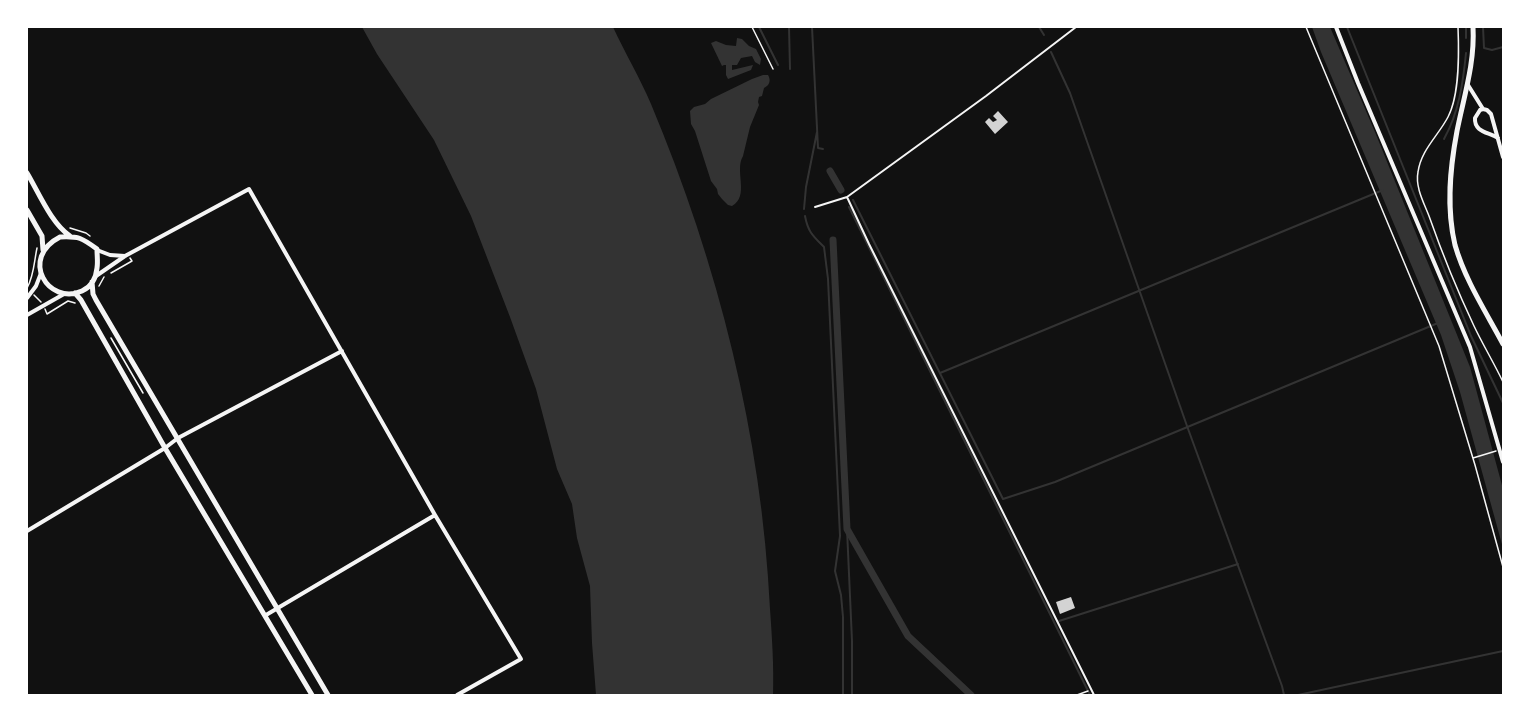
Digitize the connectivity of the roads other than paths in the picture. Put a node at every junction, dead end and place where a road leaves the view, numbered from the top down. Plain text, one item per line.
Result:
1 (1076, 27) edge
2 (1336, 27) edge
3 (1473, 27) edge
4 (1468, 85) junction
5 (1483, 109) junction
6 (1498, 138) junction
7 (1503, 157) edge
8 (27, 173) edge
9 (848, 196) junction
10 (816, 207) dead end
11 (27, 210) edge
12 (72, 236) junction
13 (97, 249) junction
14 (43, 252) junction
15 (126, 256) junction
16 (42, 273) junction
17 (96, 276) junction
18 (92, 282) junction
19 (75, 293) junction
20 (62, 295) junction
21 (27, 298) edge
22 (27, 315) edge
23 (1503, 344) edge
24 (342, 351) junction
25 (178, 438) junction
26 (165, 448) junction
27 (1503, 462) edge
28 (435, 514) junction
29 (27, 531) edge
30 (278, 609) junction
31 (266, 615) junction
32 (312, 695) edge
33 (328, 695) edge
34 (457, 695) edge
35 (1094, 695) edge

1 - 9 lane
2 - 27 street
3 - 4 street
4 - 5 street
4 - 23 street
5 - 6 street
5 - 6 street
6 - 7 street
8 - 12 street
9 - 10 lane
9 - 35 lane
11 - 14 street
12 - 13 street
12 - 14 street
13 - 15 street
13 - 17 street
14 - 16 street
15 - 17 street
15 - 24 street
16 - 20 street
16 - 21 street
17 - 18 street
18 - 19 street
18 - 25 street
19 - 20 street
19 - 26 street
20 - 22 street
24 - 25 street
24 - 28 street
25 - 26 street
25 - 30 street
26 - 29 street
26 - 31 street
28 - 30 street
28 - 34 street
30 - 31 street
30 - 33 street
31 - 32 street

